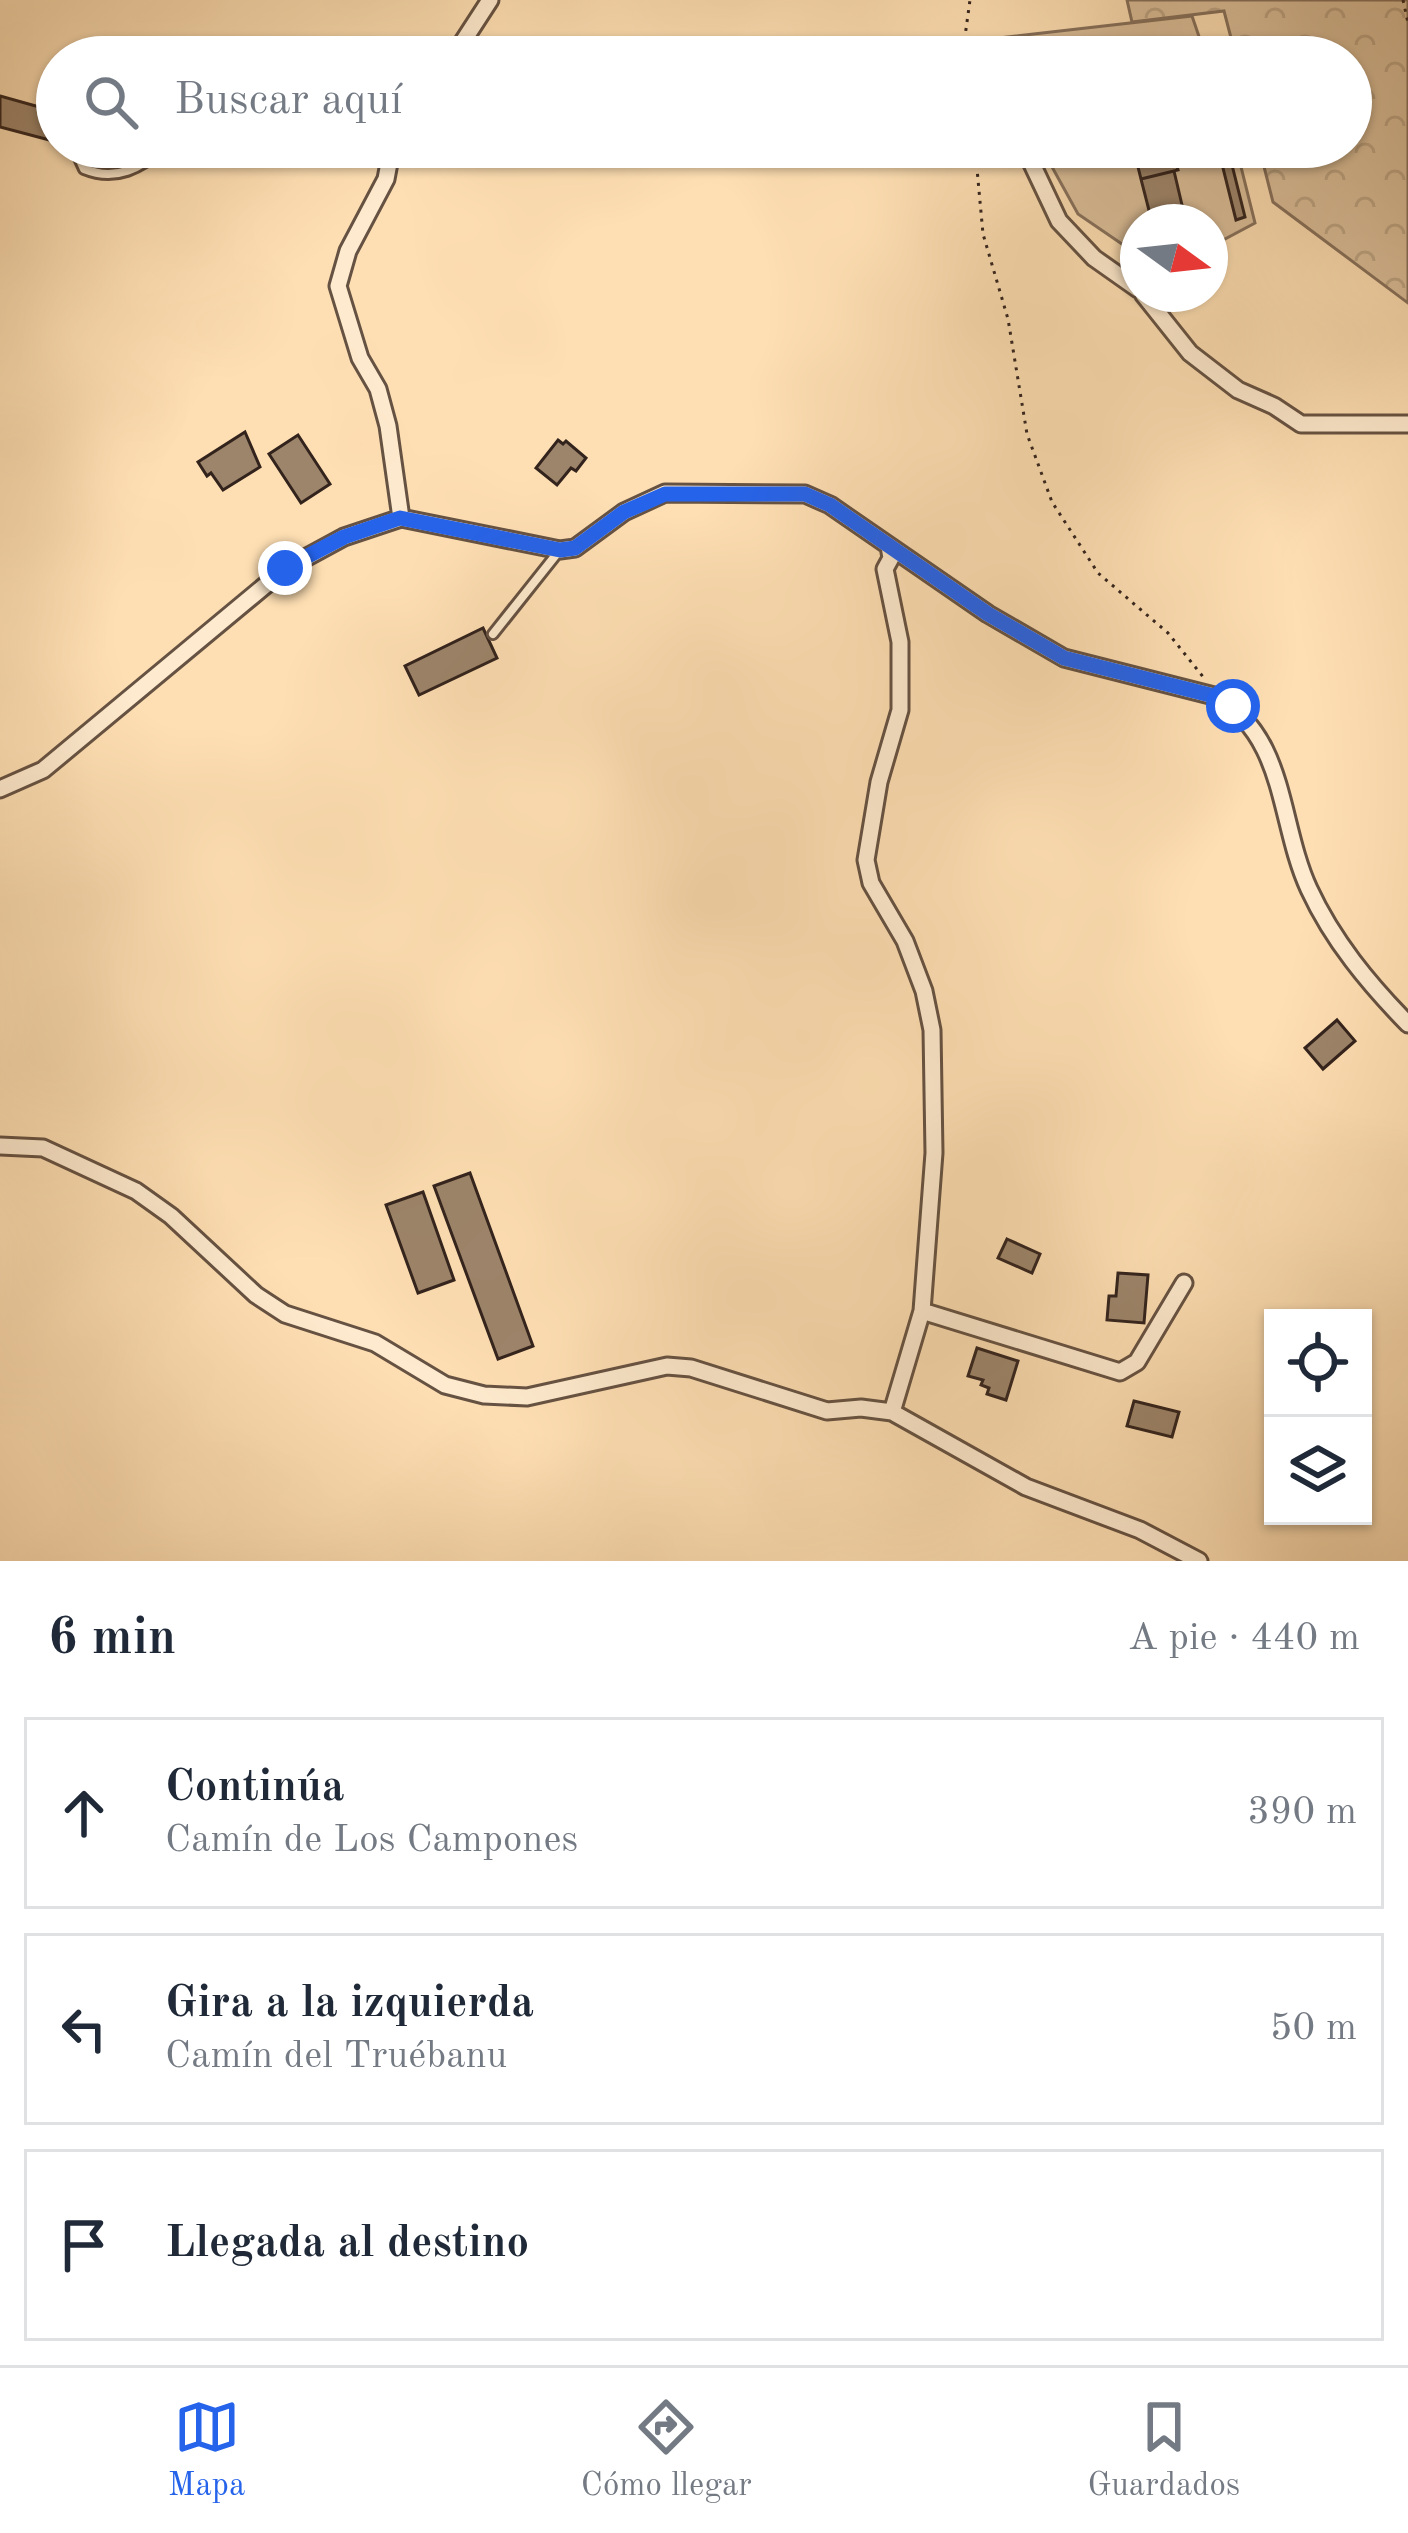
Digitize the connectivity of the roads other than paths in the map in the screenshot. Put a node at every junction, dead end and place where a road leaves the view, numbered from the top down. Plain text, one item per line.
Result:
1 (490, 0) edge
2 (467, 36) edge
3 (84, 168) edge
4 (133, 168) edge
5 (388, 168) edge
6 (1034, 168) edge
7 (1120, 276) edge
8 (1158, 312) edge
9 (1408, 424) edge
10 (400, 518) junction
11 (889, 545) junction
12 (560, 550) junction
13 (493, 634) dead end
14 (0, 789) edge
15 (1408, 1024) edge
16 (0, 1146) edge
17 (1184, 1282) dead end
18 (922, 1311) junction
19 (892, 1412) junction
20 (1199, 1561) edge

1 - 2 street
3 - 4 lane
5 - 10 street
6 - 7 street
8 - 9 street
10 - 12 street
10 - 14 street
11 - 12 street
11 - 15 street
11 - 18 street
12 - 13 lane
16 - 19 street
17 - 18 street
18 - 19 street
19 - 20 street

